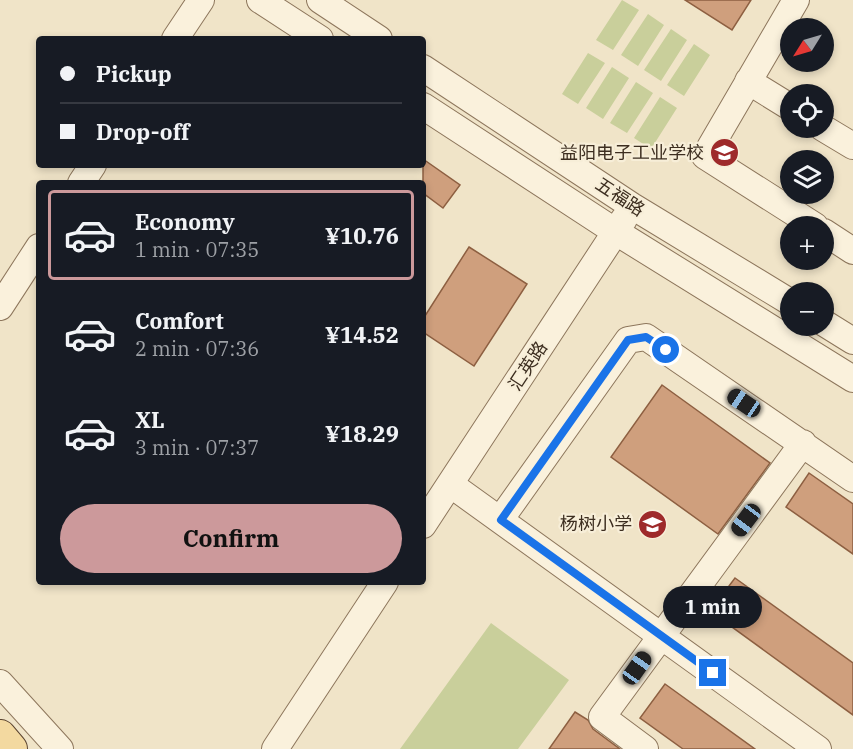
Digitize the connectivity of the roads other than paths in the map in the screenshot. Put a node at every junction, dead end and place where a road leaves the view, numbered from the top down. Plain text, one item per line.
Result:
1 (201, 0) edge
2 (260, 0) edge
3 (320, 0) edge
4 (796, 0) edge
5 (177, 36) edge
6 (315, 36) edge
7 (374, 36) edge
8 (426, 70) edge
9 (748, 81) junction
10 (780, 101) edge
11 (426, 108) edge
12 (834, 135) edge
13 (853, 146) edge
14 (632, 206) junction
15 (799, 216) edge
16 (616, 232) junction
17 (834, 239) edge
18 (853, 251) edge
19 (36, 252) edge
20 (780, 296) edge
21 (0, 307) edge
22 (834, 328) edge
23 (853, 340) edge
24 (853, 379) edge
25 (803, 443) junction
26 (853, 479) edge
27 (450, 484) junction
28 (426, 520) edge
29 (501, 520) junction
30 (383, 585) edge
31 (660, 635) junction
32 (0, 683) edge
33 (0, 736) edge
34 (11, 749) edge
35 (60, 749) edge
36 (275, 749) edge
37 (645, 749) edge
38 (818, 749) edge

1 - 5 street
2 - 6 street
3 - 7 street
4 - 9 street
8 - 14 street, 五福路
9 - 10 street
9 - 15 street
11 - 16 street
12 - 13 street
14 - 16 street, 汇英路
14 - 20 street, 五福路
16 - 24 street
16 - 27 street, 汇英路
17 - 18 street
19 - 21 street
22 - 23 street
25 - 26 street
25 - 29 street
25 - 31 street
27 - 28 street, 汇英路
27 - 29 street
29 - 31 street
30 - 36 street
31 - 37 street
31 - 38 street
32 - 35 street
33 - 34 main road

